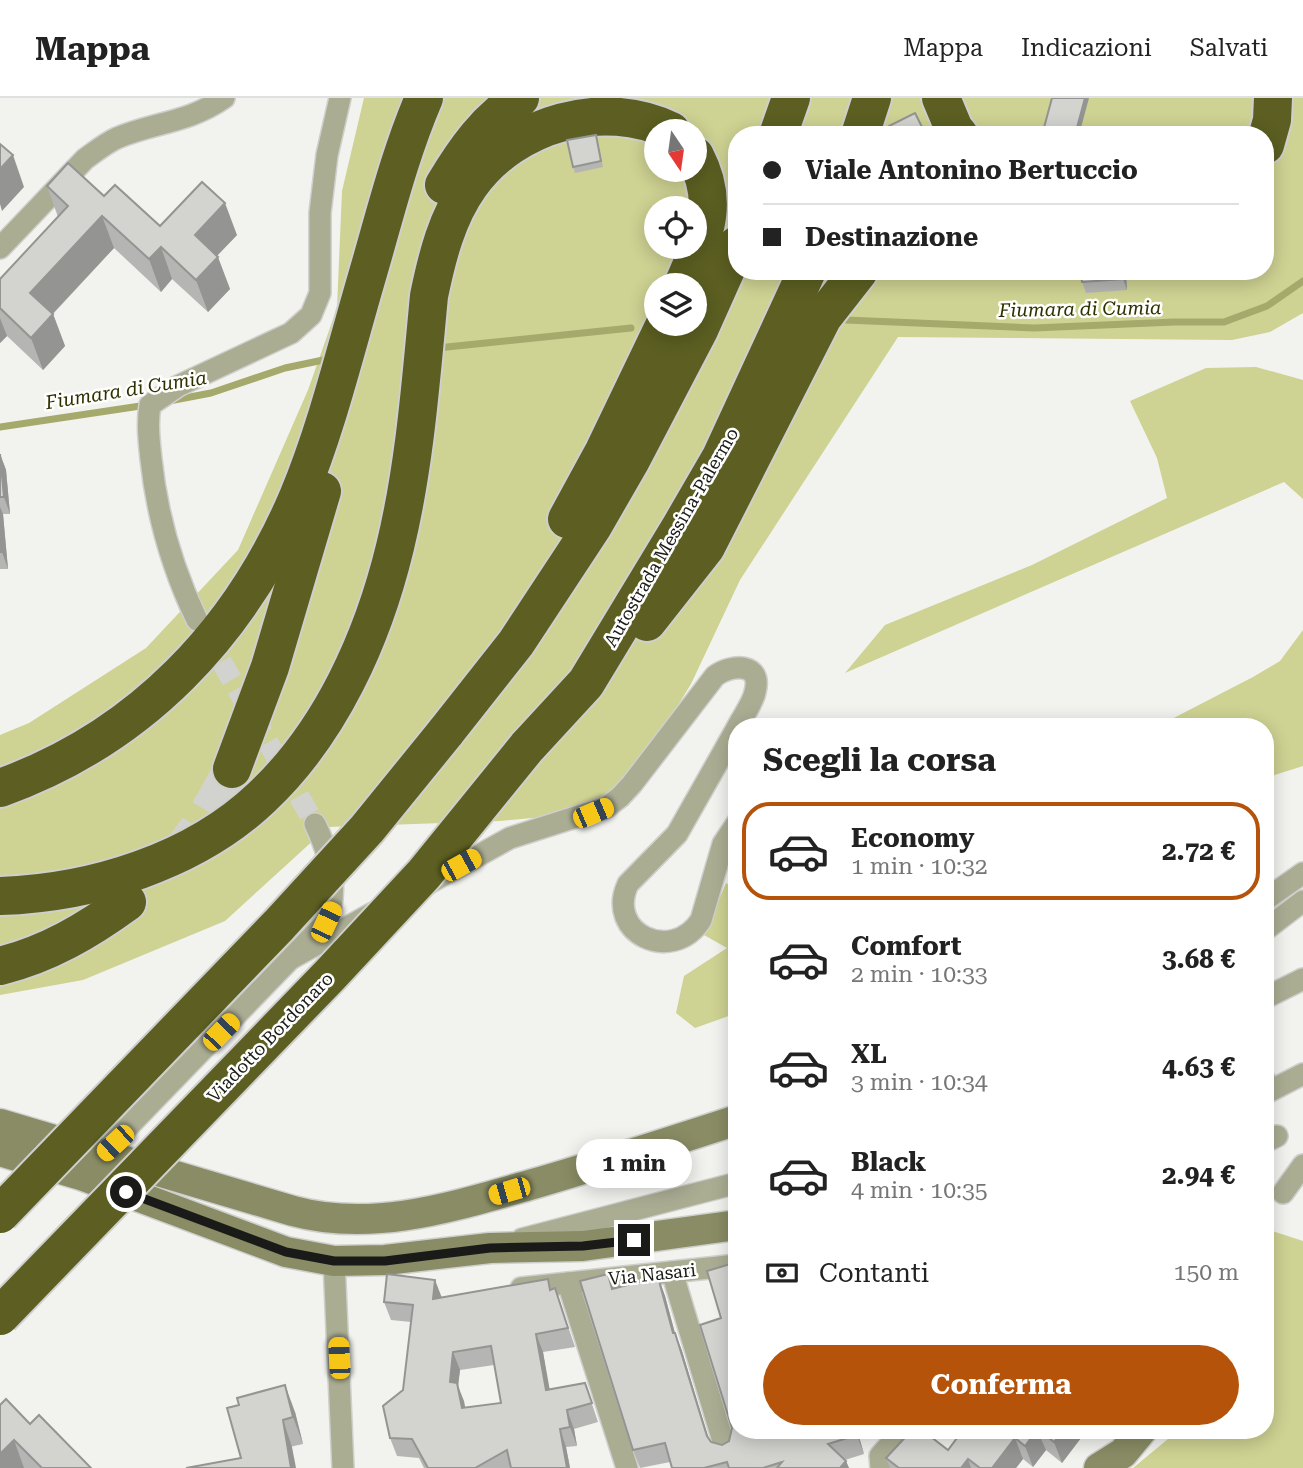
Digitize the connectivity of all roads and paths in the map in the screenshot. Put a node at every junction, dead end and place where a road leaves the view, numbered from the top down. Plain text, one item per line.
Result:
1 (223, 98) edge
2 (340, 98) edge
3 (424, 98) edge
4 (439, 98) edge
5 (520, 98) edge
6 (791, 98) edge
7 (872, 98) edge
8 (941, 98) edge
9 (1254, 98) edge
10 (1273, 98) edge
11 (644, 119) edge
12 (781, 126) edge
13 (863, 126) edge
14 (953, 126) edge
15 (1251, 126) edge
16 (1270, 126) edge
17 (706, 182) edge
18 (0, 248) edge
19 (728, 265) edge
20 (688, 273) edge
21 (803, 280) edge
22 (852, 280) edge
23 (659, 336) edge
24 (197, 620) tunnel mouth
25 (586, 683) junction
26 (742, 718) edge
27 (445, 733) junction
28 (728, 743) edge
29 (527, 747) joint
30 (232, 769) tunnel mouth
31 (0, 788) edge
32 (316, 824) tunnel mouth
33 (728, 836) edge
34 (1303, 873) edge
35 (0, 880) edge
36 (1274, 894) edge
37 (0, 896) edge
38 (1303, 901) edge
39 (127, 902) dead end
40 (1274, 922) edge
41 (292, 958) junction
42 (0, 966) edge
43 (1303, 979) edge
44 (1274, 994) edge
45 (1303, 1074) edge
46 (1274, 1084) edge
47 (728, 1123) edge
48 (0, 1124) edge
49 (0, 1151) edge
50 (91, 1165) junction
51 (1303, 1166) edge
52 (728, 1185) edge
53 (1283, 1193) dead end
54 (0, 1214) edge
55 (728, 1226) edge
56 (490, 1248) junction
57 (334, 1261) junction
58 (728, 1266) edge
59 (672, 1272) junction
60 (568, 1283) junction
61 (496, 1290) edge
62 (0, 1315) edge
63 (895, 1439) edge
64 (912, 1439) edge
65 (1135, 1439) edge
66 (726, 1451) edge
67 (342, 1468) edge
68 (627, 1468) edge
69 (881, 1468) edge
70 (888, 1468) edge
71 (1099, 1468) edge

1 - 18 street
2 - 24 street
3 - 31 highway
4 - 30 highway
5 - 35 highway
6 - 12 highway
7 - 13 highway
8 - 14 highway
9 - 15 highway
10 - 16 highway
11 - 37 highway
17 - 20 highway
19 - 27 highway
21 - 25 highway, Autostrada Messina-Palermo
22 - 25 highway
23 - 27 highway
25 - 29 highway, Autostrada Messina-Palermo
26 - 41 street
27 - 54 highway, bridge
28 - 33 street
29 - 62 highway, Viadotto Bordonaro, bridge
32 - 41 street
34 - 36 street
38 - 40 street
39 - 42 highway
41 - 50 street
43 - 44 street
45 - 46 street
47 - 50 street
48 - 50 street
49 - 50 street
50 - 57 street
51 - 53 street
52 - 56 street
55 - 56 street
56 - 57 street
57 - 67 street
58 - 59 street, Via Nasari
59 - 60 street, Via Nasari
59 - 66 street
60 - 61 street, Via Nasari
60 - 68 street
63 - 69 street
64 - 70 street
65 - 71 street

